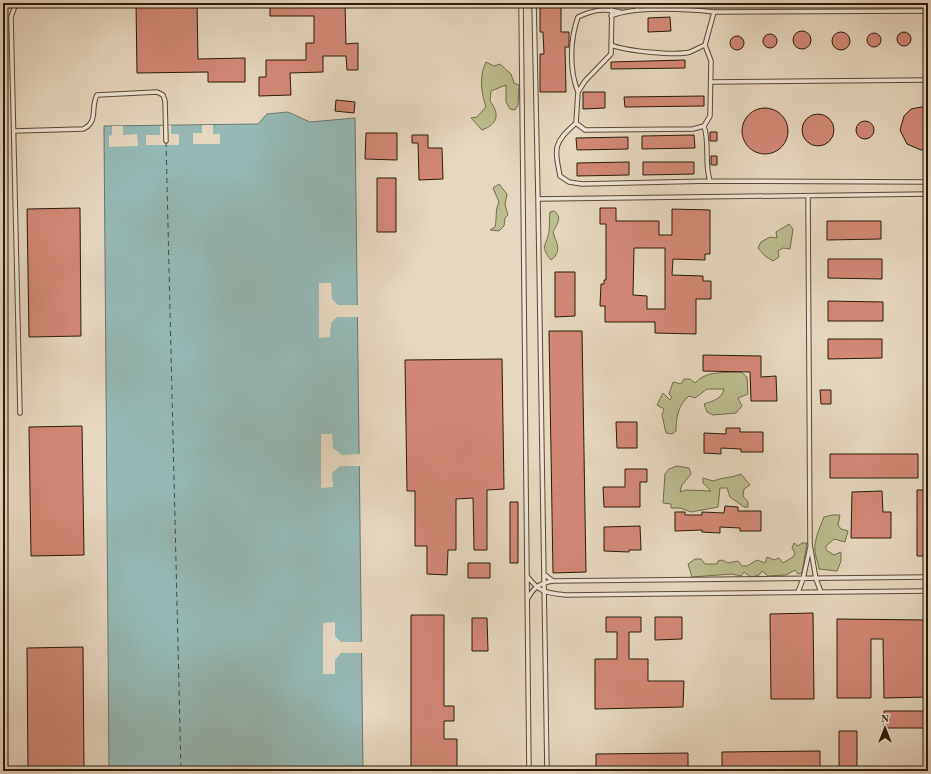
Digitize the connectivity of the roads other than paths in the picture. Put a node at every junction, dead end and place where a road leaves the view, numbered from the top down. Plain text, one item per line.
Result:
1 (16, 3) edge
2 (521, 3) edge
3 (534, 3) edge
4 (612, 3) edge
5 (635, 3) edge
6 (612, 10) junction
7 (638, 10) junction
8 (928, 11) edge
9 (620, 12) junction
10 (714, 12) junction
11 (611, 16) junction
12 (611, 45) junction
13 (705, 45) junction
14 (928, 80) edge
15 (711, 82) junction
16 (578, 92) junction
17 (576, 123) junction
18 (704, 126) junction
19 (14, 131) junction
20 (166, 141) dead end
21 (710, 181) junction
22 (928, 182) edge
23 (928, 194) edge
24 (808, 196) junction
25 (538, 199) junction
26 (20, 413) dead end
27 (810, 544) junction
28 (545, 575) junction
29 (527, 576) junction
30 (928, 577) edge
31 (803, 579) junction
32 (816, 579) junction
33 (553, 581) junction
34 (545, 582) junction
35 (536, 587) junction
36 (928, 591) edge
37 (798, 592) junction
38 (821, 592) junction
39 (545, 593) junction
40 (527, 599) junction
41 (529, 771) edge
42 (547, 771) edge

1 - 19 lane
2 - 29 lane
3 - 25 lane
4 - 6 lane
5 - 7 lane
6 - 9 lane
6 - 11 lane
6 - 16 lane
7 - 9 lane
7 - 10 lane
8 - 10 lane
9 - 11 lane
10 - 13 lane
11 - 12 lane
12 - 13 lane
12 - 16 lane
13 - 15 lane
14 - 15 lane
15 - 18 lane
16 - 17 lane
17 - 18 lane
17 - 21 lane
18 - 21 lane
19 - 20 lane
19 - 26 lane
21 - 22 lane
23 - 24 lane
24 - 25 lane
24 - 27 lane
25 - 28 lane
27 - 31 lane
27 - 32 lane
28 - 33 lane
28 - 34 lane
29 - 35 lane
29 - 40 lane
30 - 32 lane
31 - 32 lane
31 - 33 lane
31 - 37 lane
32 - 38 lane
33 - 34 lane
34 - 35 lane
34 - 39 lane
35 - 39 lane
35 - 40 lane
36 - 38 lane
37 - 38 lane
37 - 39 lane
39 - 42 lane
40 - 41 lane

